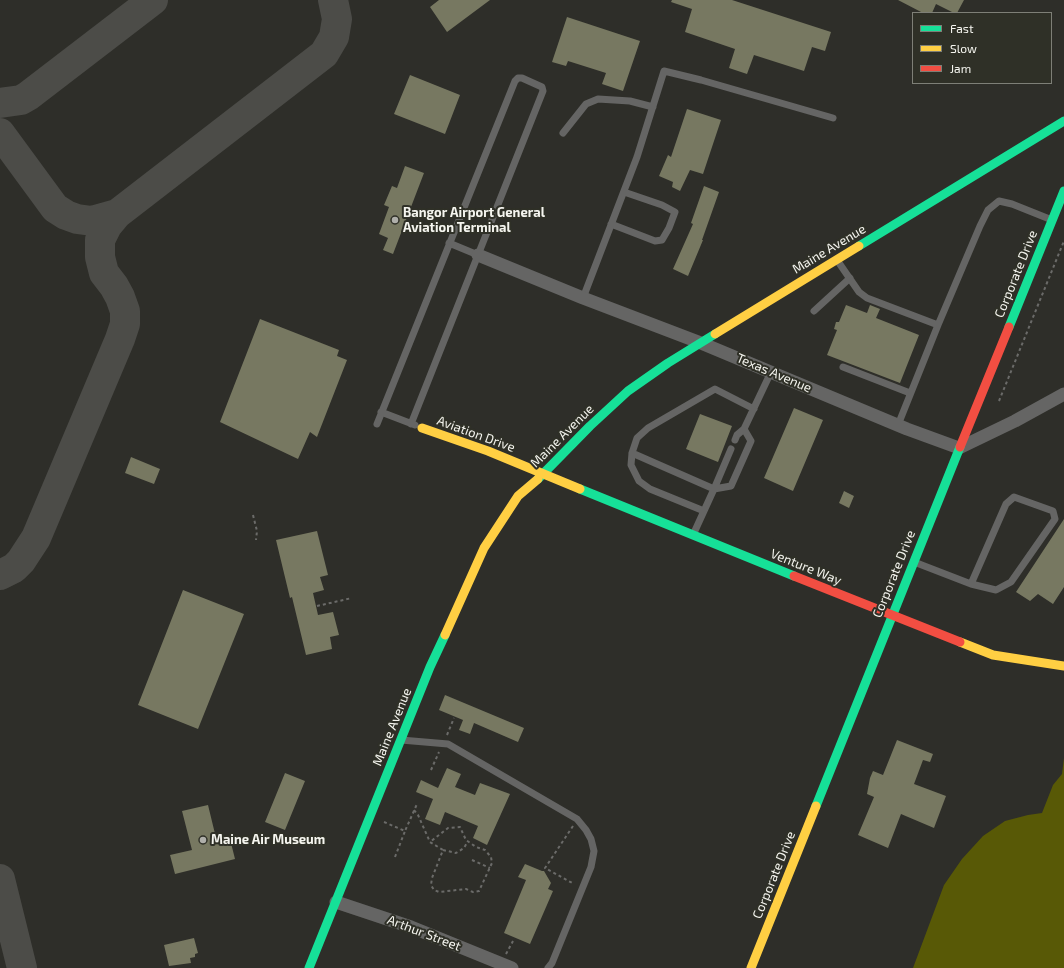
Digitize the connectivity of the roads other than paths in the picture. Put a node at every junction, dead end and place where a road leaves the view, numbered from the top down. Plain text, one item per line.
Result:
1 (653, 106) junction
2 (833, 118) dead end
3 (1064, 122) edge
4 (563, 133) dead end
5 (1064, 191) edge
6 (624, 192) junction
7 (1052, 220) junction
8 (611, 224) junction
9 (449, 243) junction
10 (478, 255) junction
11 (837, 259) junction
12 (850, 278) junction
13 (583, 298) junction
14 (814, 311) dead end
15 (938, 325) junction
16 (701, 343) junction
17 (843, 367) dead end
18 (771, 372) junction
19 (910, 393) junction
20 (1064, 394) edge
21 (754, 409) junction
22 (381, 412) junction
23 (377, 424) dead end
24 (411, 424) junction
25 (898, 425) junction
26 (422, 428) joint
27 (744, 429) junction
28 (735, 440) dead end
29 (959, 448) junction
30 (731, 449) dead end
31 (632, 453) junction
32 (543, 474) junction
33 (714, 489) junction
34 (704, 511) junction
35 (693, 535) junction
36 (913, 562) junction
37 (971, 584) junction
38 (891, 616) junction
39 (1064, 666) edge
40 (400, 740) junction
41 (336, 902) junction
42 (309, 968) edge
43 (512, 968) edge
44 (548, 968) edge
45 (751, 968) edge

1 - 2 lane
1 - 4 lane
1 - 6 lane
3 - 11 street, Maine Avenue
5 - 7 street, Corporate Drive
6 - 8 lane
6 - 8 lane
7 - 15 lane
7 - 29 street, Corporate Drive
8 - 13 lane
9 - 10 lane
9 - 10 lane
9 - 22 lane
10 - 13 street, Texas Avenue
10 - 24 lane
11 - 12 lane
11 - 16 street, Maine Avenue
12 - 14 lane
12 - 15 lane
13 - 16 street, Texas Avenue
15 - 19 lane
16 - 18 street, Texas Avenue
16 - 32 street, Maine Avenue
17 - 19 lane
18 - 21 lane
18 - 25 street, Texas Avenue
19 - 25 lane
20 - 29 street
21 - 27 lane
21 - 31 lane
22 - 23 lane
22 - 24 lane
24 - 26 lane
25 - 29 street, Texas Avenue
26 - 32 street, Aviation Drive
27 - 28 lane
27 - 33 lane
29 - 36 street, Corporate Drive
30 - 33 lane
31 - 33 lane
31 - 34 lane
32 - 35 street, Venture Way
32 - 40 street, Maine Avenue
33 - 34 lane
34 - 35 lane
35 - 38 street, Venture Way
36 - 37 lane
36 - 38 street, Corporate Drive
37 - 37 lane
38 - 39 street, Venture Way
38 - 45 street, Corporate Drive
40 - 41 street, Maine Avenue
40 - 44 lane
41 - 42 street, Maine Avenue
41 - 43 street, Arthur Street

